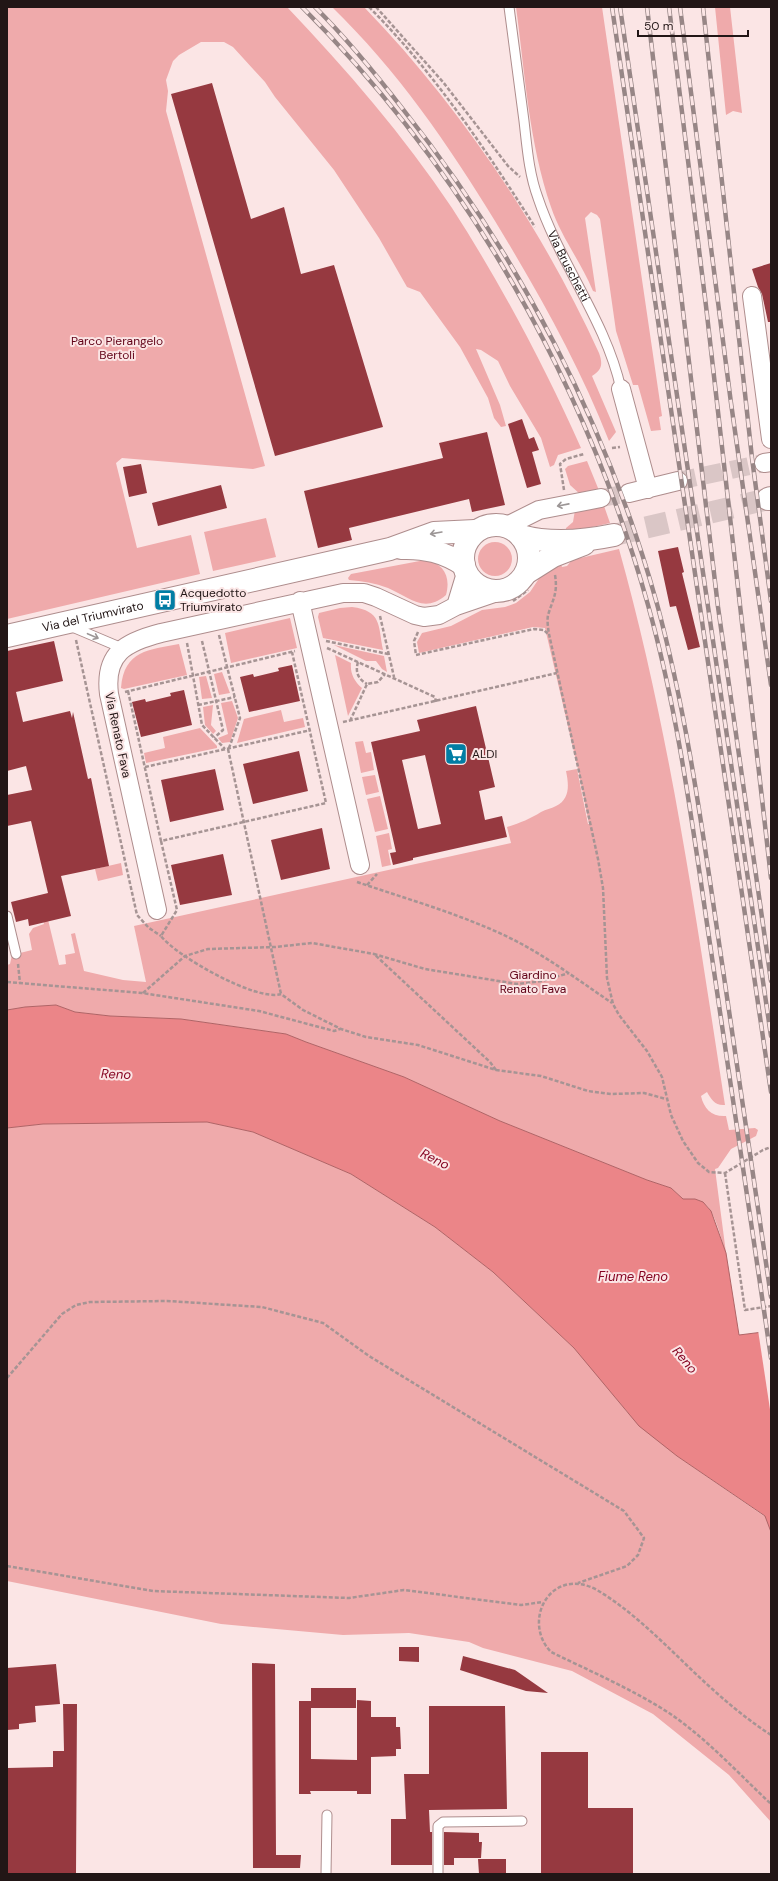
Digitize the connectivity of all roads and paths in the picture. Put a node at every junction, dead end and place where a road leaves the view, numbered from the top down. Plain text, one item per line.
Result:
1 (369, 7) edge
2 (376, 7) edge
3 (509, 7) edge
4 (533, 183) junction
5 (538, 231) dead end
6 (752, 296) dead end
7 (621, 389) joint
8 (771, 439) edge
9 (624, 446) dead end
10 (612, 448) dead end
11 (584, 454) dead end
12 (678, 481) tunnel mouth
13 (648, 489) junction
14 (628, 493) tunnel mouth
15 (565, 495) dead end
16 (601, 498) tunnel mouth
17 (514, 531) junction
18 (475, 532) junction
19 (390, 549) junction
20 (465, 569) junction
21 (554, 571) dead end
22 (526, 572) junction
23 (500, 591) junction
24 (300, 601) junction
25 (456, 606) junction
26 (378, 613) dead end
27 (69, 630) junction
28 (218, 631) dead end
29 (549, 634) junction
30 (7, 636) edge
31 (186, 638) dead end
32 (316, 646) junction
33 (122, 648) junction
34 (292, 652) junction
35 (388, 654) junction
36 (416, 655) dead end
37 (358, 662) junction
38 (228, 667) junction
39 (210, 672) junction
40 (557, 673) junction
41 (385, 674) junction
42 (193, 676) junction
43 (394, 678) junction
44 (367, 684) junction
45 (128, 691) junction
46 (109, 694) junction
47 (235, 697) junction
48 (216, 701) junction
49 (436, 702) junction
50 (198, 705) junction
51 (350, 721) junction
52 (328, 726) junction
53 (310, 730) junction
54 (214, 738) junction
55 (228, 749) junction
56 (145, 767) junction
57 (125, 771) junction
58 (244, 822) junction
59 (161, 841) junction
60 (358, 873) joint
61 (377, 874) dead end
62 (367, 885) junction
63 (157, 910) dead end
64 (7, 916) edge
65 (161, 936) junction
66 (271, 947) junction
67 (16, 954) joint
68 (374, 954) junction
69 (184, 956) junction
70 (569, 973) junction
71 (7, 982) edge
72 (20, 983) junction
73 (142, 993) junction
74 (281, 994) junction
75 (613, 1004) junction
76 (341, 1029) junction
77 (496, 1070) junction
78 (667, 1100) junction
79 (771, 1147) edge
80 (725, 1172) junction
81 (771, 1306) edge
82 (7, 1378) edge
83 (7, 1566) edge
84 (578, 1583) junction
85 (544, 1602) junction
86 (771, 1735) edge
87 (771, 1804) edge
88 (327, 1815) dead end
89 (522, 1821) dead end
90 (326, 1874) edge
91 (438, 1874) edge

1 - 5 path
2 - 4 path
3 - 4 lane, Via Bruschetti
4 - 7 lane, Via Bruschetti
6 - 8 street
7 - 13 street, Via Bruschetti
9 - 10 path
11 - 15 path
12 - 13 street
13 - 14 street
16 -> 17 street
17 - 18 main road
17 - 22 main road
17 - 22 main road
18 -> 19 main road, Via del Triumvirato
18 - 20 main road
19 - 20 main road, Via del Triumvirato
19 - 27 main road, Via del Triumvirato
20 - 23 main road
20 - 25 street
21 - 29 path
22 - 23 main road
23 - 25 street
24 - 25 street
24 - 32 street
24 - 33 street
26 - 35 path
27 - 30 main road, Via del Triumvirato
27 -> 33 lane
27 - 65 path
28 - 38 path
29 - 36 path
29 - 40 path
31 - 42 path
32 - 34 path
32 - 35 path
32 - 37 path
32 - 52 street
33 - 46 street, Via Renato Fava
34 - 38 path
34 - 53 path
35 - 43 path
37 - 41 path
37 - 44 path
38 - 39 path
38 - 47 path
39 - 42 path
39 - 48 path
40 - 49 path
40 - 75 path
41 - 43 path
41 - 44 path
42 - 45 path
42 - 50 path
43 - 49 path
44 - 51 path
45 - 46 path
45 - 56 path
46 - 57 street, Via Renato Fava
47 - 48 path
47 - 55 path
48 - 50 path
48 - 54 path
49 - 51 path
50 - 54 path
51 - 52 path
52 - 53 path
52 - 60 street
53 - 55 path
53 - 58 path
54 - 55 path
55 - 56 path
55 - 58 path
56 - 57 path
56 - 59 path
57 - 63 street, Via Renato Fava
58 - 59 path
58 - 66 path
59 - 65 path
60 - 62 path
61 - 62 path
62 - 70 path
64 - 67 lane
65 - 69 path
66 - 68 path
66 - 69 path
66 - 74 path
67 - 72 path
68 - 70 path
68 - 77 path
69 - 73 path
69 - 74 path
70 - 75 path
71 - 72 path
72 - 73 path
73 - 76 path
74 - 76 path
75 - 78 path
76 - 77 path
77 - 78 path
78 - 80 path
79 - 80 path
80 - 81 path
82 - 84 path
83 - 85 path
84 - 85 path
84 - 86 path
85 - 87 path
88 - 90 lane
89 - 91 lane

